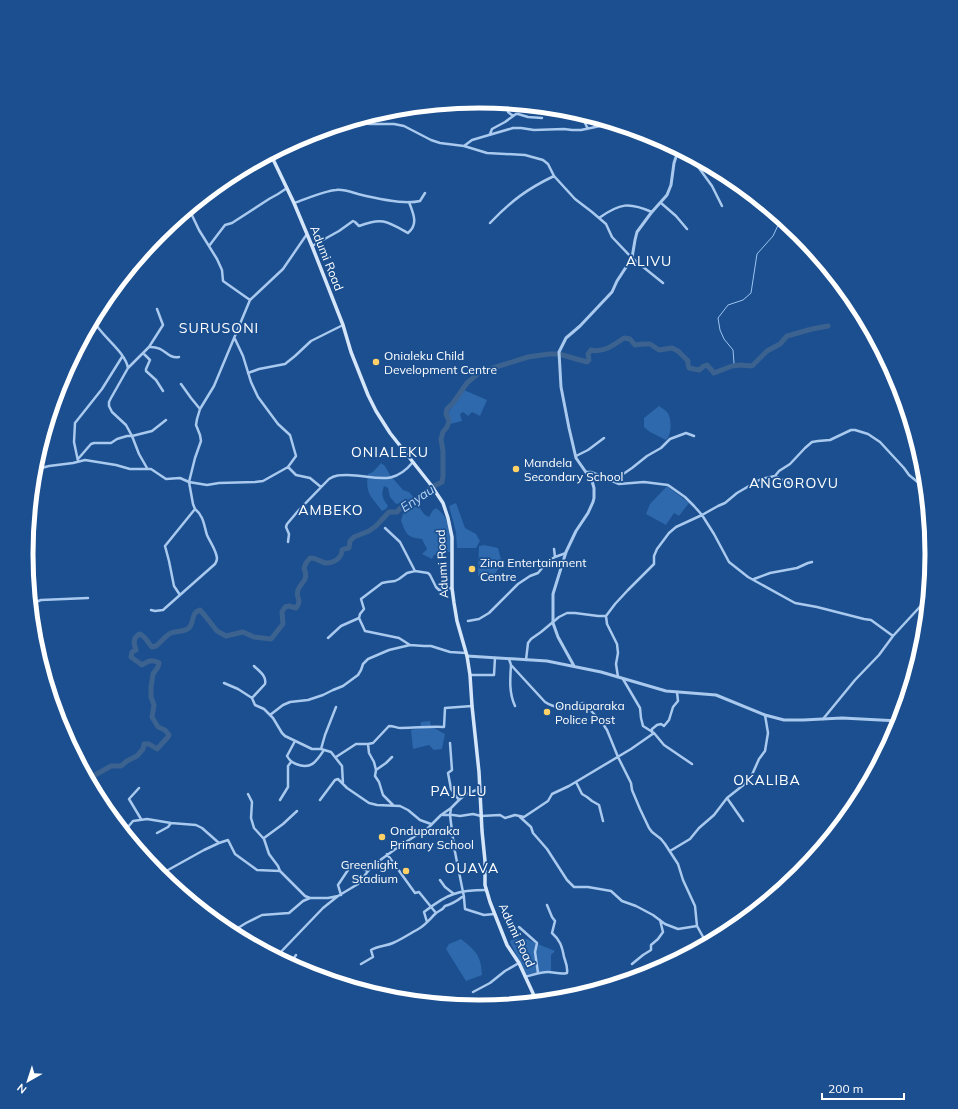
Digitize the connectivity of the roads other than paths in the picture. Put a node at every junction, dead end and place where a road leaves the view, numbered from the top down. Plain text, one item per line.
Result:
1 (507, 109) edge
2 (512, 116) junction
3 (542, 118) dead end
4 (584, 121) edge
5 (366, 124) edge
6 (601, 126) edge
7 (588, 129) junction
8 (490, 134) junction
9 (464, 146) junction
10 (677, 155) edge
11 (273, 159) edge
12 (697, 165) edge
13 (554, 176) junction
14 (287, 188) junction
15 (425, 194) dead end
16 (409, 202) junction
17 (294, 203) junction
18 (661, 203) junction
19 (722, 206) dead end
20 (652, 212) junction
21 (191, 214) edge
22 (599, 218) junction
23 (490, 223) dead end
24 (687, 229) dead end
25 (307, 234) junction
26 (312, 246) junction
27 (209, 247) junction
28 (632, 258) junction
29 (663, 283) dead end
30 (250, 300) junction
31 (157, 309) dead end
32 (97, 325) edge
33 (343, 325) junction
34 (235, 338) junction
35 (149, 346) junction
36 (143, 353) junction
37 (122, 357) junction
38 (179, 357) dead end
39 (128, 368) junction
40 (248, 373) junction
41 (181, 384) dead end
42 (163, 391) dead end
43 (200, 409) junction
44 (166, 420) dead end
45 (132, 436) junction
46 (694, 436) dead end
47 (604, 438) dead end
48 (576, 456) junction
49 (78, 460) junction
50 (412, 462) junction
51 (288, 466) junction
52 (42, 468) edge
53 (147, 468) junction
54 (586, 472) junction
55 (775, 476) junction
56 (613, 481) junction
57 (189, 482) junction
58 (919, 483) edge
59 (795, 486) dead end
60 (321, 487) junction
61 (195, 509) junction
62 (702, 516) junction
63 (385, 528) dead end
64 (288, 542) dead end
65 (554, 549) dead end
66 (566, 552) junction
67 (555, 557) junction
68 (812, 562) dead end
69 (415, 571) junction
70 (753, 580) junction
71 (452, 588) junction
72 (180, 595) junction
73 (88, 598) dead end
74 (36, 602) edge
75 (922, 605) edge
76 (151, 610) dead end
77 (606, 616) junction
78 (359, 618) junction
79 (468, 621) dead end
80 (553, 623) junction
81 (894, 636) junction
82 (328, 638) dead end
83 (410, 645) junction
84 (467, 654) junction
85 (495, 658) junction
86 (510, 659) junction
87 (526, 660) junction
88 (511, 665) junction
89 (254, 666) dead end
90 (574, 666) junction
91 (470, 675) junction
92 (618, 677) junction
93 (623, 678) junction
94 (224, 683) dead end
95 (677, 692) junction
96 (252, 698) junction
97 (472, 706) junction
98 (514, 706) dead end
99 (336, 707) dead end
100 (270, 715) junction
101 (766, 715) junction
102 (823, 719) junction
103 (892, 722) edge
104 (654, 734) junction
105 (295, 741) junction
106 (450, 743) dead end
107 (368, 744) junction
108 (323, 750) junction
109 (336, 757) junction
110 (392, 757) dead end
111 (618, 757) junction
112 (291, 762) junction
113 (692, 764) dead end
114 (376, 770) junction
115 (576, 782) junction
116 (343, 784) junction
117 (139, 788) dead end
118 (479, 789) junction
119 (248, 794) dead end
120 (727, 798) junction
121 (280, 800) dead end
122 (320, 800) dead end
123 (459, 800) junction
124 (109, 804) edge
125 (393, 806) junction
126 (451, 808) junction
127 (297, 811) dead end
128 (441, 815) junction
129 (450, 815) junction
130 (481, 816) junction
131 (520, 816) junction
132 (141, 819) junction
133 (603, 821) dead end
134 (744, 821) dead end
135 (171, 824) junction
136 (431, 824) junction
137 (128, 827) joint
138 (158, 833) dead end
139 (264, 838) junction
140 (219, 843) junction
141 (670, 851) junction
142 (387, 854) junction
143 (166, 871) edge
144 (280, 871) junction
145 (368, 871) junction
146 (440, 880) dead end
147 (487, 890) junction
148 (463, 892) junction
149 (454, 894) junction
150 (339, 895) junction
151 (310, 898) junction
152 (464, 898) junction
153 (547, 905) dead end
154 (431, 907) junction
155 (436, 913) junction
156 (494, 914) junction
157 (660, 920) junction
158 (427, 922) junction
159 (697, 926) junction
160 (519, 927) dead end
161 (237, 929) edge
162 (704, 939) edge
163 (279, 954) edge
164 (296, 955) dead end
165 (292, 960) edge
166 (519, 963) junction
167 (361, 964) dead end
168 (632, 964) dead end
169 (538, 973) junction
170 (525, 977) junction
171 (473, 992) dead end
172 (534, 997) edge

1 - 2 street
2 - 3 street
2 - 8 street
4 - 7 street
5 - 9 street
6 - 7 street
7 - 8 street
8 - 9 street
9 - 13 street
10 - 18 street
11 - 14 main road, Adumi Road
12 - 19 street
13 - 22 street
13 - 23 street
14 - 17 main road, Adumi Road
14 - 27 street
15 - 16 street
16 - 17 street
16 - 26 street
17 - 25 main road, Adumi Road
18 - 20 street
18 - 24 street
20 - 22 street
20 - 28 street
21 - 27 street
22 - 28 street
25 - 26 main road, Adumi Road
25 - 30 street
26 - 33 main road, Adumi Road
27 - 30 street
28 - 29 street
28 - 48 street
30 - 34 street
31 - 35 street
32 - 37 street
33 - 40 street
33 - 50 main road, Adumi Road
34 - 40 street
34 - 43 street
35 - 36 street
35 - 38 street
36 - 39 street
36 - 42 street
37 - 39 street
37 - 49 street
39 - 45 street
40 - 51 street
41 - 43 street
43 - 57 street
44 - 45 street
45 - 49 street
45 - 53 street
46 - 56 street
47 - 48 street
48 - 54 street
49 - 52 street
49 - 53 street
50 - 60 street
50 - 71 main road, Adumi Road
51 - 57 street
51 - 60 street
53 - 57 street
54 - 56 street
54 - 66 street
55 - 58 street
55 - 59 street
55 - 62 street
56 - 62 street
57 - 61 street
60 - 64 street
61 - 72 street
61 - 72 street
62 - 70 street
62 - 77 street
63 - 69 street
65 - 67 street
66 - 67 street
66 - 80 street
67 - 79 street
68 - 70 street
69 - 71 street
69 - 78 street
70 - 81 street
71 - 84 main road, Adumi Road
72 - 76 street
73 - 74 street
75 - 81 street
77 - 80 street
77 - 92 street
78 - 82 street
78 - 83 street
80 - 87 street
80 - 90 street
81 - 102 street
83 - 84 street
83 - 100 street
84 - 85 street
84 - 91 main road, Adumi Road
85 - 86 street
85 - 91 street
86 - 87 street
86 - 88 street
87 - 90 street
88 - 98 street
88 - 111 street
89 - 96 street
90 - 92 street
91 - 97 main road, Adumi Road
92 - 93 street
93 - 95 street
93 - 104 street
94 - 96 street
95 - 101 street
95 - 104 street
96 - 100 street
97 - 107 street
97 - 118 main road, Adumi Road
99 - 108 street
100 - 105 street
101 - 102 street
101 - 120 street
102 - 103 street
104 - 111 street
104 - 113 street
105 - 108 street
105 - 112 street
106 - 123 street
107 - 109 street
107 - 114 street
108 - 109 street
108 - 112 street
109 - 116 street
110 - 114 street
111 - 115 street
111 - 141 street
112 - 121 street
114 - 125 street
115 - 131 street
115 - 133 street
116 - 122 street
116 - 125 street
117 - 132 street
118 - 123 street
118 - 130 main road, Adumi Road
119 - 139 street
120 - 134 street
120 - 141 street
123 - 126 street
124 - 137 street
125 - 136 street
126 - 128 street
126 - 129 street
127 - 139 street
128 - 129 street
128 - 136 street
129 - 130 street
129 - 148 street
130 - 131 street
130 - 147 main road, Adumi Road
131 - 157 street
132 - 135 street
132 - 137 street
135 - 138 street
135 - 140 street
136 - 142 street
139 - 144 street
140 - 143 street
140 - 144 street
141 - 159 street
142 - 145 street
142 - 154 street
144 - 151 street
145 - 150 street
145 - 150 street
146 - 149 street
147 - 148 street
147 - 156 main road, Adumi Road
148 - 149 street
148 - 152 street
149 - 154 street
150 - 151 street
150 - 163 street
151 - 161 street
152 - 155 street
152 - 156 street
153 - 169 street
154 - 155 street
154 - 158 street
155 - 158 street
156 - 166 main road, Adumi Road
157 - 159 street
157 - 168 street
158 - 167 street
159 - 162 street
160 - 169 street
164 - 165 street
166 - 170 main road, Adumi Road
166 - 171 street
169 - 170 street
170 - 172 main road, Adumi Road

